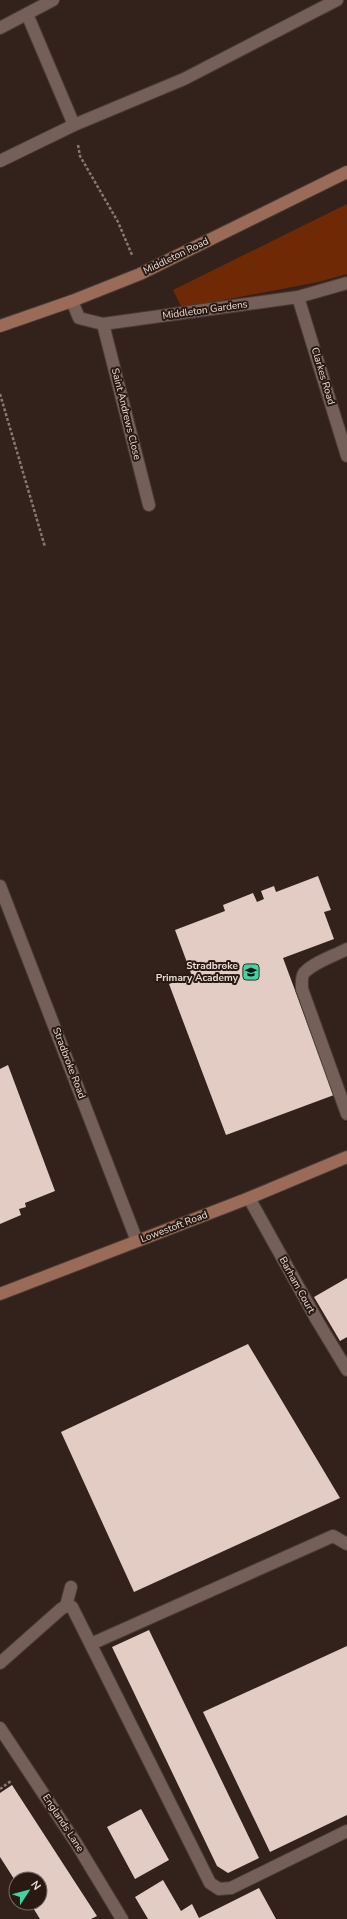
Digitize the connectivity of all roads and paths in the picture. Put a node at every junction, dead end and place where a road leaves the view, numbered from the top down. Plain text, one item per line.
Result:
1 (53, 0) edge
2 (337, 0) edge
3 (27, 14) junction
4 (0, 28) edge
5 (74, 126) junction
6 (0, 161) edge
7 (347, 172) edge
8 (140, 274) junction
9 (347, 284) edge
10 (298, 296) junction
11 (72, 301) junction
12 (103, 324) junction
13 (0, 326) edge
14 (0, 394) edge
15 (347, 456) edge
16 (149, 505) dead end
17 (45, 547) dead end
18 (0, 886) edge
19 (347, 949) edge
20 (347, 1114) edge
21 (347, 1157) edge
22 (249, 1198) junction
23 (137, 1241) junction
24 (0, 1294) edge
25 (347, 1370) edge
26 (347, 1544) edge
27 (71, 1587) dead end
28 (66, 1606) junction
29 (91, 1644) junction
30 (0, 1663) edge
31 (0, 1728) edge
32 (347, 1831) edge
33 (122, 1919) edge

1 - 3 street
2 - 5 street
3 - 4 street
3 - 5 street
5 - 6 street
5 - 8 path
7 - 8 main road, Middleton Road
8 - 11 main road, Middleton Road
9 - 10 street, Middleton Gardens
10 - 12 street, Middleton Gardens
10 - 15 street, Clarkes Road
11 - 12 street, Middleton Gardens
11 - 13 main road, Middleton Road
12 - 16 street, Saint Andrews Close
14 - 17 path
18 - 23 street, Stradbroke Road
19 - 20 street
21 - 22 main road, Lowestoft Road
22 - 23 main road, Lowestoft Road
22 - 25 street, Barham Court
23 - 24 main road, Lowestoft Road
26 - 29 street
27 - 28 street
28 - 29 street
28 - 30 street
29 - 32 street
31 - 33 street, Englands Lane

